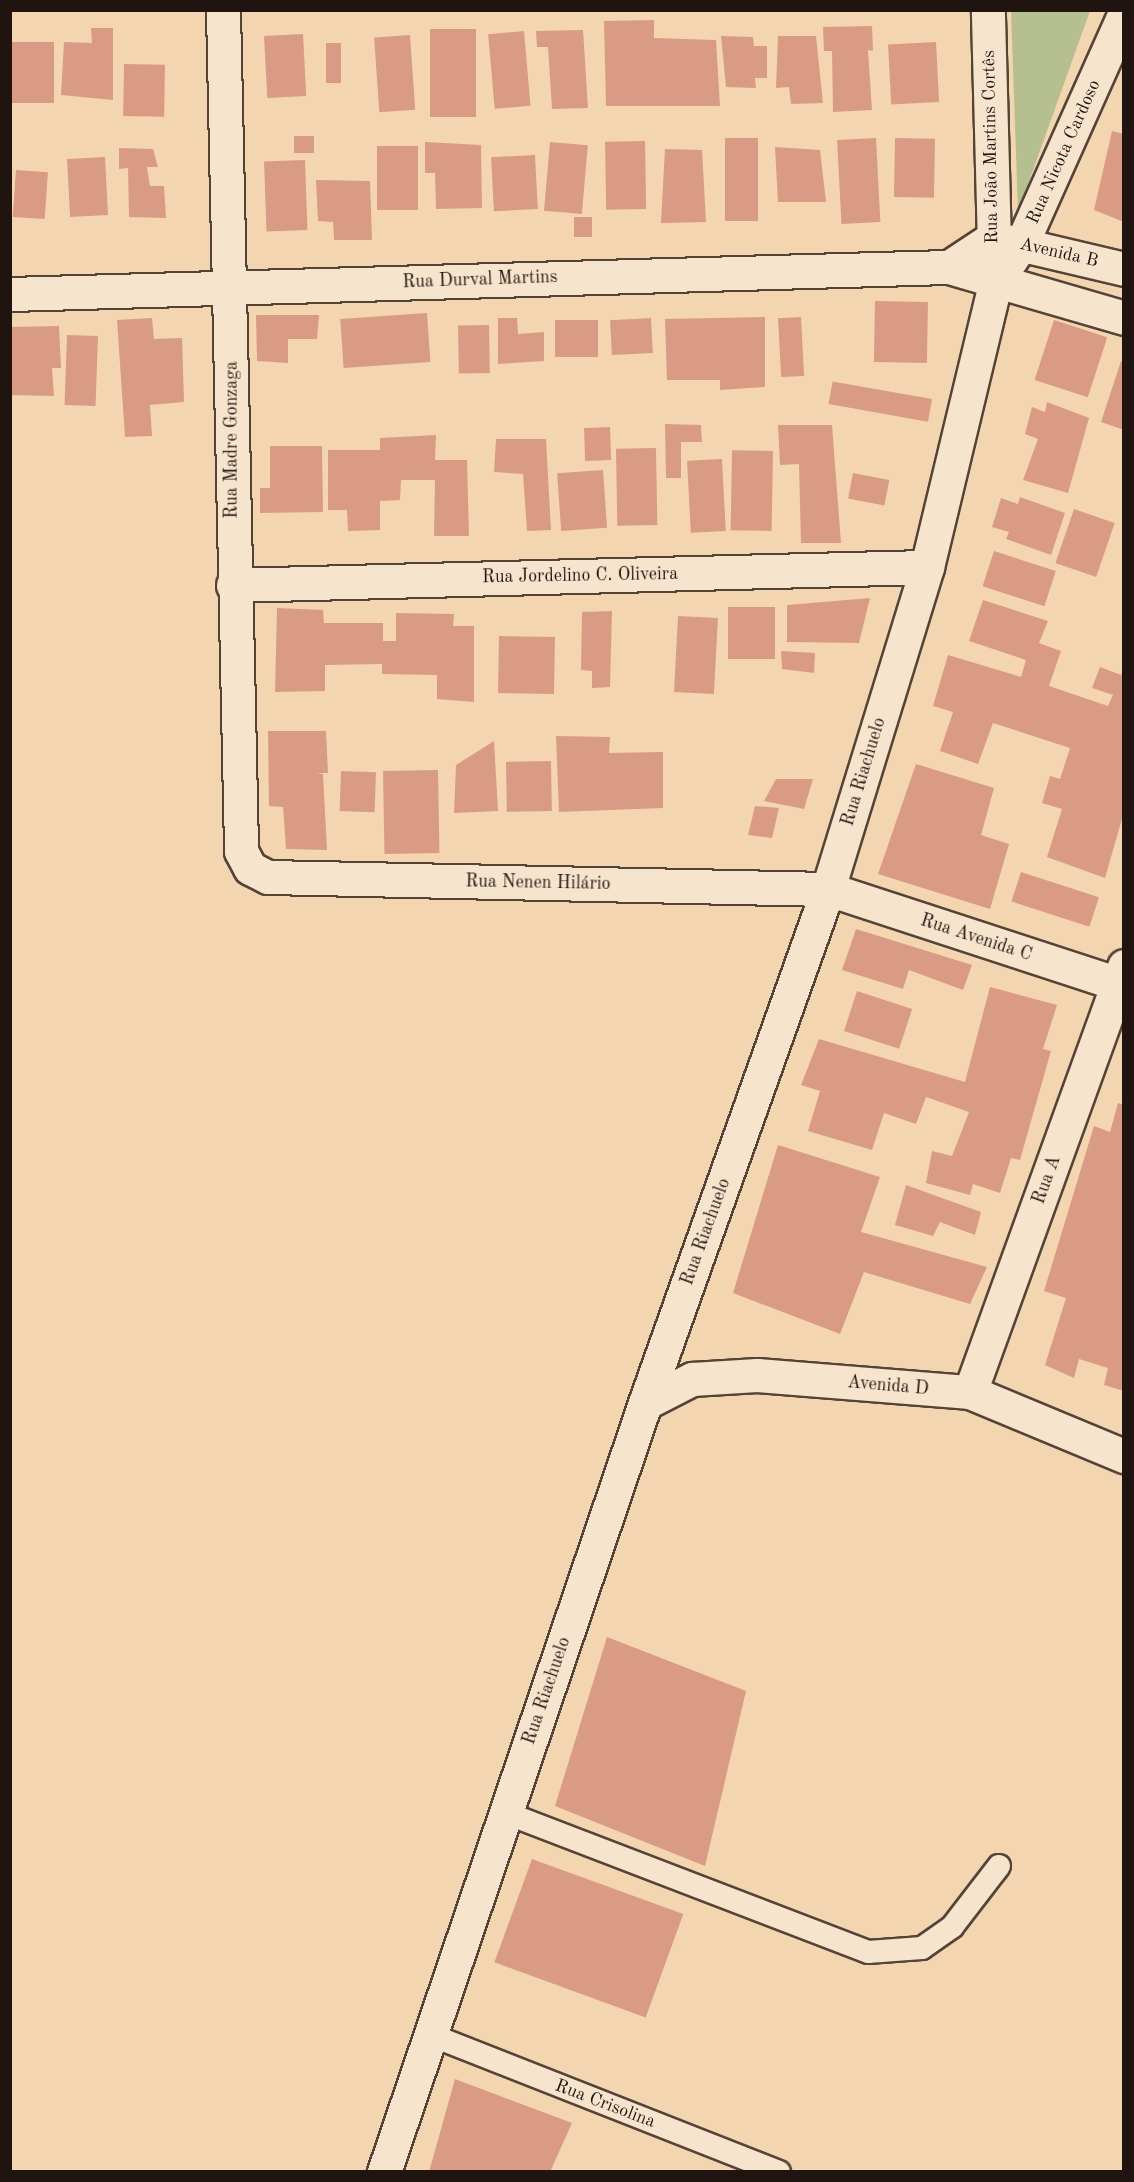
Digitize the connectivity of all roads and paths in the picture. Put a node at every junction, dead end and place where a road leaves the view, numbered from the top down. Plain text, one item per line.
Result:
1 (222, 10) edge
2 (988, 10) edge
3 (1124, 15) edge
4 (1008, 241) junction
5 (949, 267) junction
6 (1124, 269) edge
7 (994, 283) junction
8 (231, 287) junction
9 (10, 294) edge
10 (1124, 318) edge
11 (927, 567) junction
12 (233, 585) junction
13 (250, 868) joint
14 (828, 889) junction
15 (1121, 979) edge
16 (969, 1392) junction
17 (645, 1403) junction
18 (1124, 1456) edge
19 (506, 1813) junction
20 (999, 1866) dead end
21 (430, 2035) junction
22 (384, 2172) edge
23 (779, 2172) edge

1 - 8 street, Rua Madre Gonzaga
2 - 4 street, Rua João Martins Cortês
3 - 4 street, Rua Nicota Cardoso
4 - 5 street
4 - 6 street, Avenida B
4 - 7 street, Rua João Martins Cortês
5 - 7 street, Rua Durval Martins
5 - 8 street, Rua Durval Martins
7 - 10 street
7 - 11 street, Rua Riachuelo
8 - 9 street, Rua Durval Martins
8 - 12 street, Rua Madre Gonzaga
11 - 12 street, Rua Jordelino C. Oliveira
11 - 14 street, Rua Riachuelo
12 - 13 street, Rua Madre Gonzaga
13 - 14 street, Rua Nenen Hilário
14 - 15 street, Rua Avenida C
14 - 17 street, Rua Riachuelo
15 - 16 street, Rua A
16 - 17 street, Avenida D
16 - 18 street, Avenida D
17 - 19 street, Rua Riachuelo
19 - 20 lane
19 - 21 street, Rua Riachuelo
21 - 22 street, Rua Riachuelo
21 - 23 lane, Rua Crisolina

